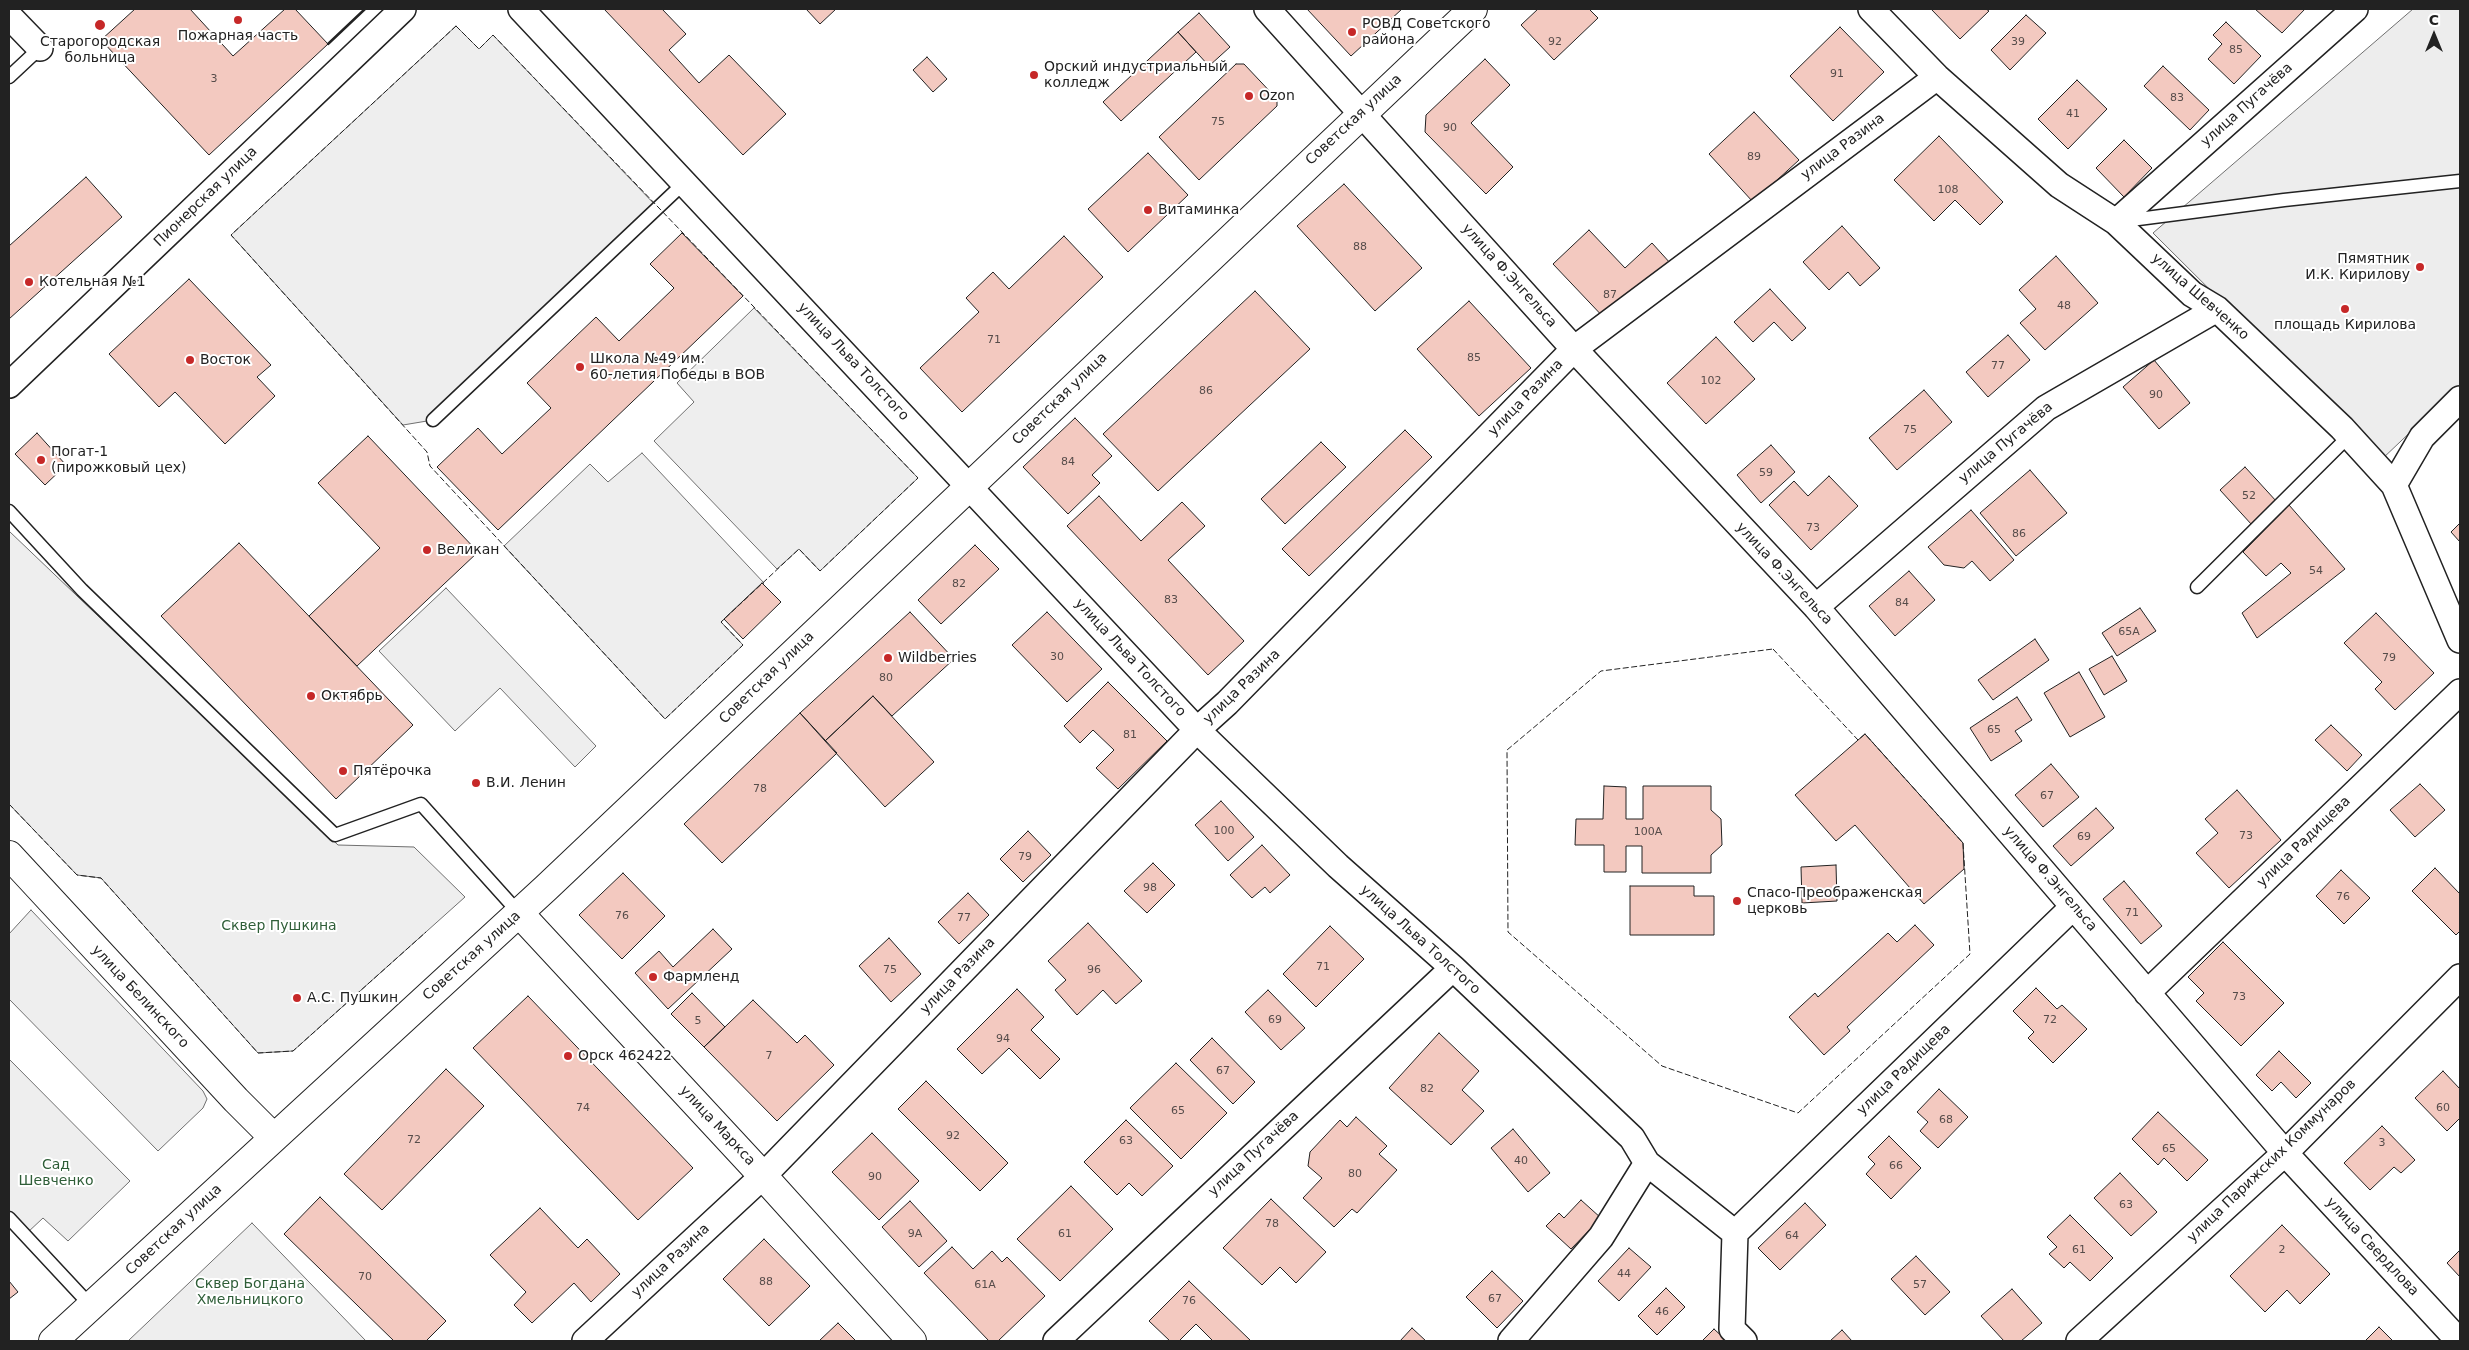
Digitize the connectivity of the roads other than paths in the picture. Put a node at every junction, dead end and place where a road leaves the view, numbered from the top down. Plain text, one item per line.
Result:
1 (403, 9) edge
2 (521, 9) edge
3 (1267, 9) edge
4 (1474, 9) edge
5 (1871, 9) edge
6 (2355, 9) edge
7 (9, 16) edge
8 (40, 48) joint
9 (9, 77) edge
10 (1937, 77) junction
11 (1362, 112) junction
12 (2460, 181) edge
13 (684, 183) junction
14 (2116, 222) junction
15 (2217, 309) junction
16 (1574, 349) junction
17 (9, 385) edge
18 (2460, 399) edge
19 (433, 420) dead end
20 (2349, 436) junction
21 (2394, 485) junction
22 (969, 486) junction
23 (9, 511) edge
24 (2197, 587) dead end
25 (1816, 607) junction
26 (2460, 640) edge
27 (2460, 692) edge
28 (1197, 730) junction
29 (9, 856) edge
30 (2073, 907) junction
31 (519, 912) junction
32 (1453, 968) junction
33 (2460, 977) edge
34 (2147, 993) junction
35 (273, 1138) junction
36 (2285, 1152) junction
37 (1647, 1163) junction
38 (763, 1176) junction
39 (9, 1218) edge
40 (1736, 1232) junction
41 (91, 1306) junction
42 (53, 1341) edge
43 (585, 1341) edge
44 (912, 1341) edge
45 (1056, 1341) edge
46 (1511, 1341) edge
47 (1744, 1341) edge
48 (2080, 1341) edge
49 (2459, 1341) edge

1 - 17 street, Пионерская улица
2 - 13 street, улица Льва Толстого
3 - 11 street, улица Ф.Энгельса
4 - 11 street, Советская улица
5 - 10 street, улица Шевченко
6 - 14 street, улица Пугачёва
7 - 8 street
8 - 9 lane
10 - 14 street, улица Шевченко
10 - 16 street, улица Разина
11 - 16 street, улица Ф.Энгельса
11 - 22 street, Советская улица
12 - 14 lane
13 - 19 lane
13 - 22 street, улица Льва Толстого
14 - 15 street, улица Шевченко
15 - 20 street, улица Шевченко
15 - 25 street, улица Пугачёва
16 - 25 street, улица Ф.Энгельса
16 - 28 street, улица Разина
18 - 21 street
20 - 21 street, улица Шевченко
20 - 24 lane
21 - 26 street, улица Шевченко
22 - 28 street, улица Льва Толстого
22 - 31 street, Советская улица
23 - 31 lane
25 - 30 street, улица Ф.Энгельса
27 - 34 street, улица Радищева
28 - 32 street, улица Льва Толстого
28 - 38 street, улица Разина
29 - 35 street, улица Белинского
30 - 34 street, улица Ф.Энгельса
30 - 40 street, улица Радищева
31 - 35 street, Советская улица
31 - 38 street, улица Маркса
32 - 37 street, улица Льва Толстого
32 - 45 street, улица Пугачёва
33 - 36 street, улица Парижских Коммунаров
34 - 36 street, улица Ф.Энгельса
35 - 41 street, Советская улица
36 - 48 street, улица Парижских Коммунаров
36 - 49 street, улица Свердлова
37 - 40 street, улица Льва Толстого
37 - 46 street
38 - 43 street, улица Разина
38 - 44 street, улица Маркса
39 - 41 lane
40 - 47 street
41 - 42 street, Советская улица

